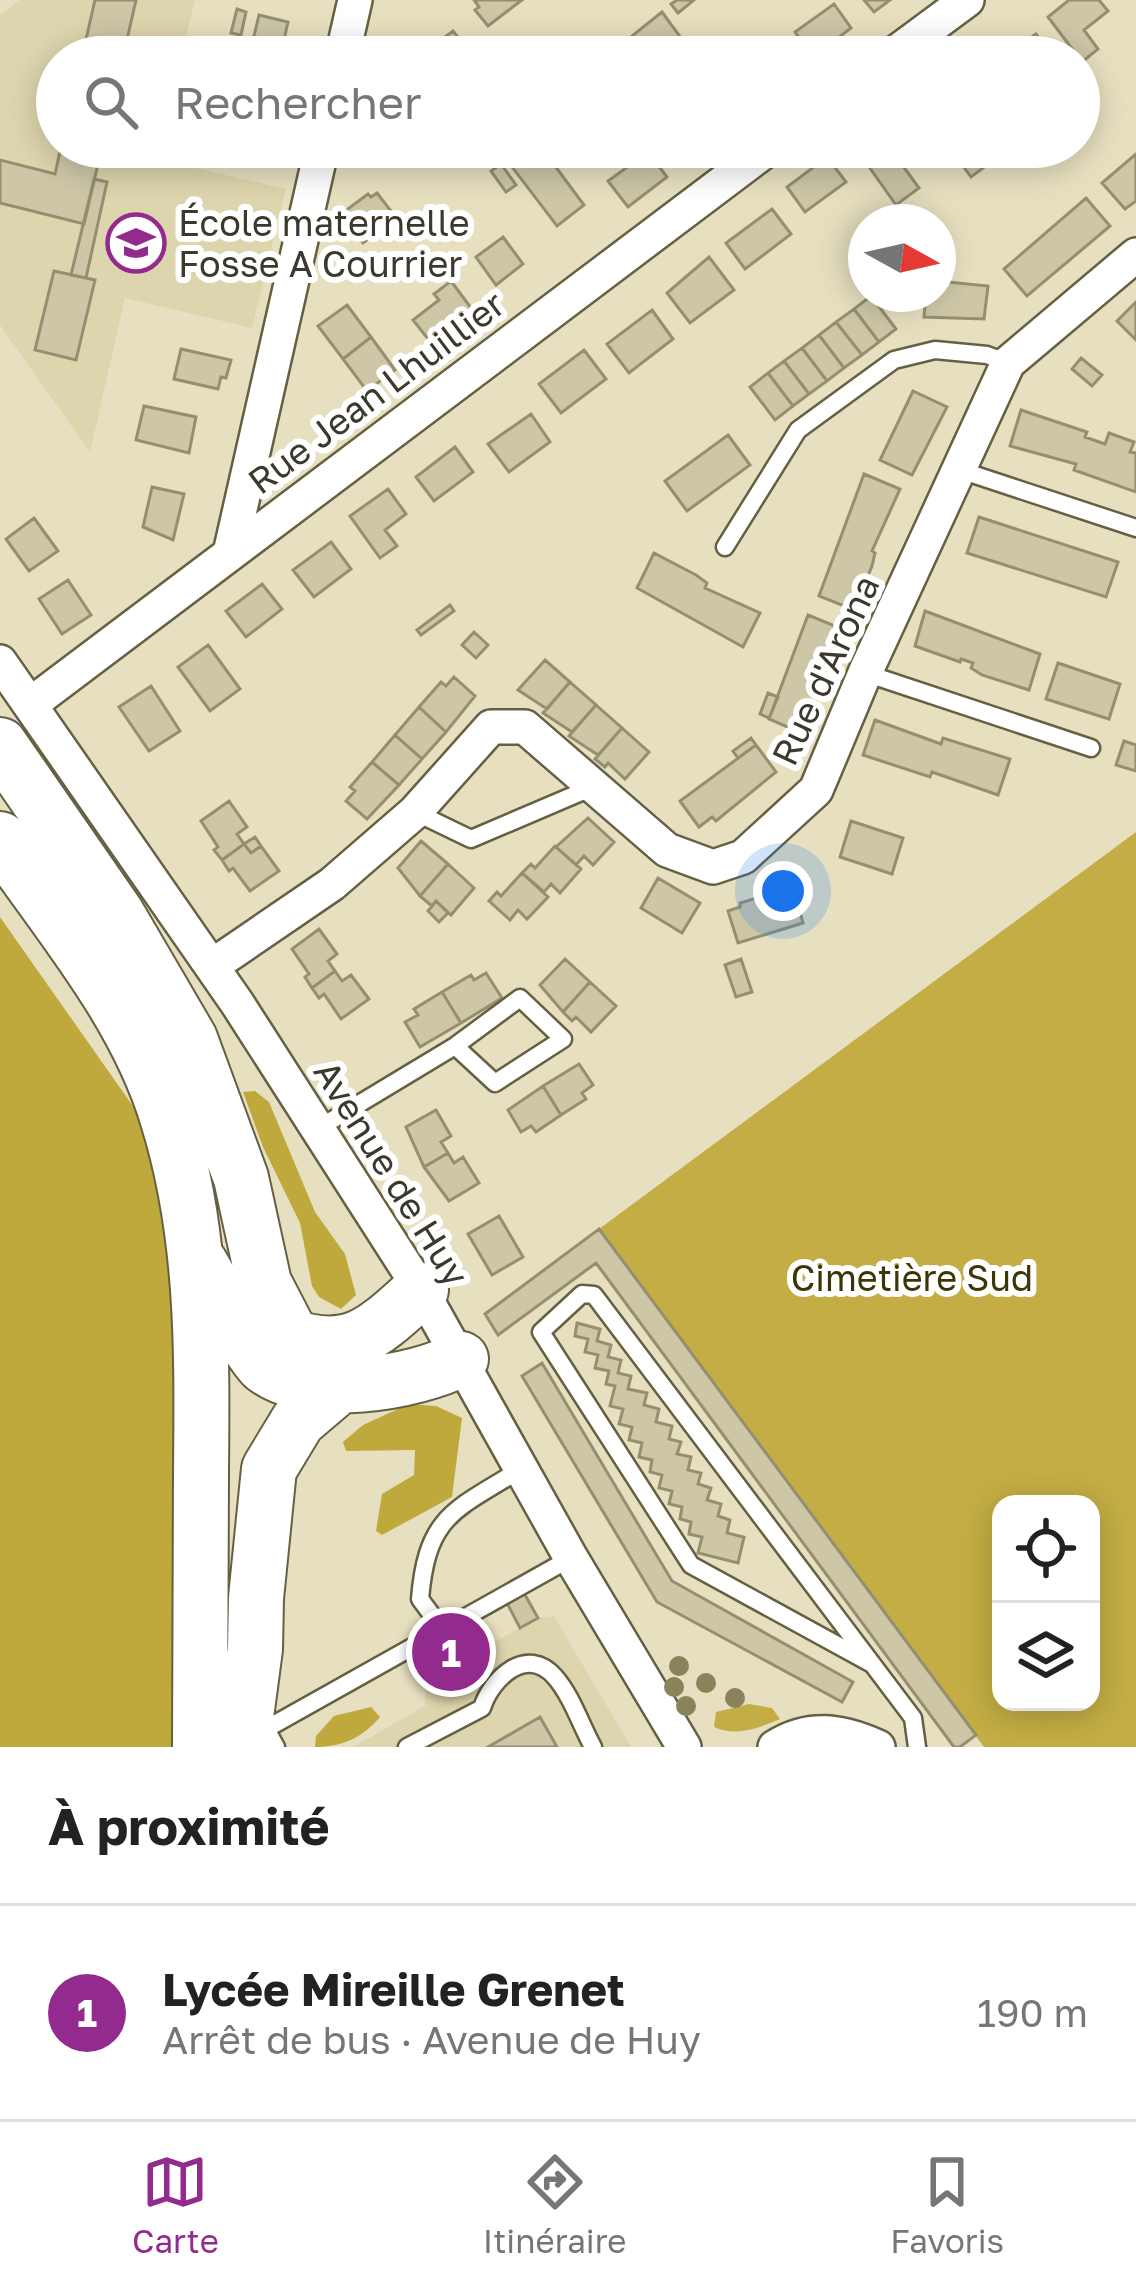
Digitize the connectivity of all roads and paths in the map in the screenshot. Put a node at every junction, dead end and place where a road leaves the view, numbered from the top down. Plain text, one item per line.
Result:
1 (967, 0) edge
2 (357, 3) edge
3 (348, 36) edge
4 (918, 36) edge
5 (317, 168) edge
6 (742, 168) edge
7 (1136, 255) edge
8 (1008, 363) junction
9 (960, 470) junction
10 (1136, 528) edge
11 (725, 547) dead end
12 (231, 549) junction
13 (0, 662) edge
14 (865, 673) junction
15 (15, 724) edge
16 (1091, 748) dead end
17 (593, 787) junction
18 (416, 812) junction
19 (0, 838) edge
20 (212, 966) junction
21 (455, 1046) junction
22 (220, 1125) junction
23 (319, 1128) junction
24 (198, 1261) junction
25 (421, 1291) junction
26 (237, 1322) junction
27 (461, 1359) junction
28 (338, 1387) junction
29 (521, 1469) junction
30 (571, 1558) junction
31 (443, 1630) junction
32 (872, 1664) junction
33 (244, 1741) edge
34 (407, 1747) edge
35 (593, 1747) edge
36 (684, 1747) edge
37 (776, 1747) edge
38 (878, 1747) edge
39 (917, 1747) edge

1 - 4 street
2 - 3 street
5 - 12 street
6 - 12 street, Rue Jean Lhuillier
7 - 8 street, Rue d'Arona
8 - 9 street, Rue d'Arona
8 - 11 lane
9 - 10 lane
9 - 14 street, Rue d'Arona
12 - 15 street, Rue Jean Lhuillier
13 - 15 street, Avenue de Huy
14 - 16 lane
14 - 17 street, Rue d'Arona
15 - 20 street, Avenue de Huy
15 - 22 main road
17 - 18 lane
17 - 18 street, Rue d'Arona
18 - 20 street, Rue d'Arona
19 - 24 main road
20 - 23 street, Avenue de Huy
21 - 21 lane
21 - 23 lane
22 - 25 main road
22 - 26 main road
23 - 25 street, Avenue de Huy
24 - 26 main road
24 - 33 main road
25 - 27 street, Avenue de Huy
26 - 28 main road
26 - 33 main road
27 - 28 main road
27 - 29 street, Avenue de Huy
28 - 33 main road
29 - 30 street, Avenue de Huy
29 - 31 lane
30 - 31 lane
30 - 36 street, Avenue de Huy
31 - 33 lane
32 - 32 lane
32 - 39 lane
34 - 35 lane
37 - 38 street

